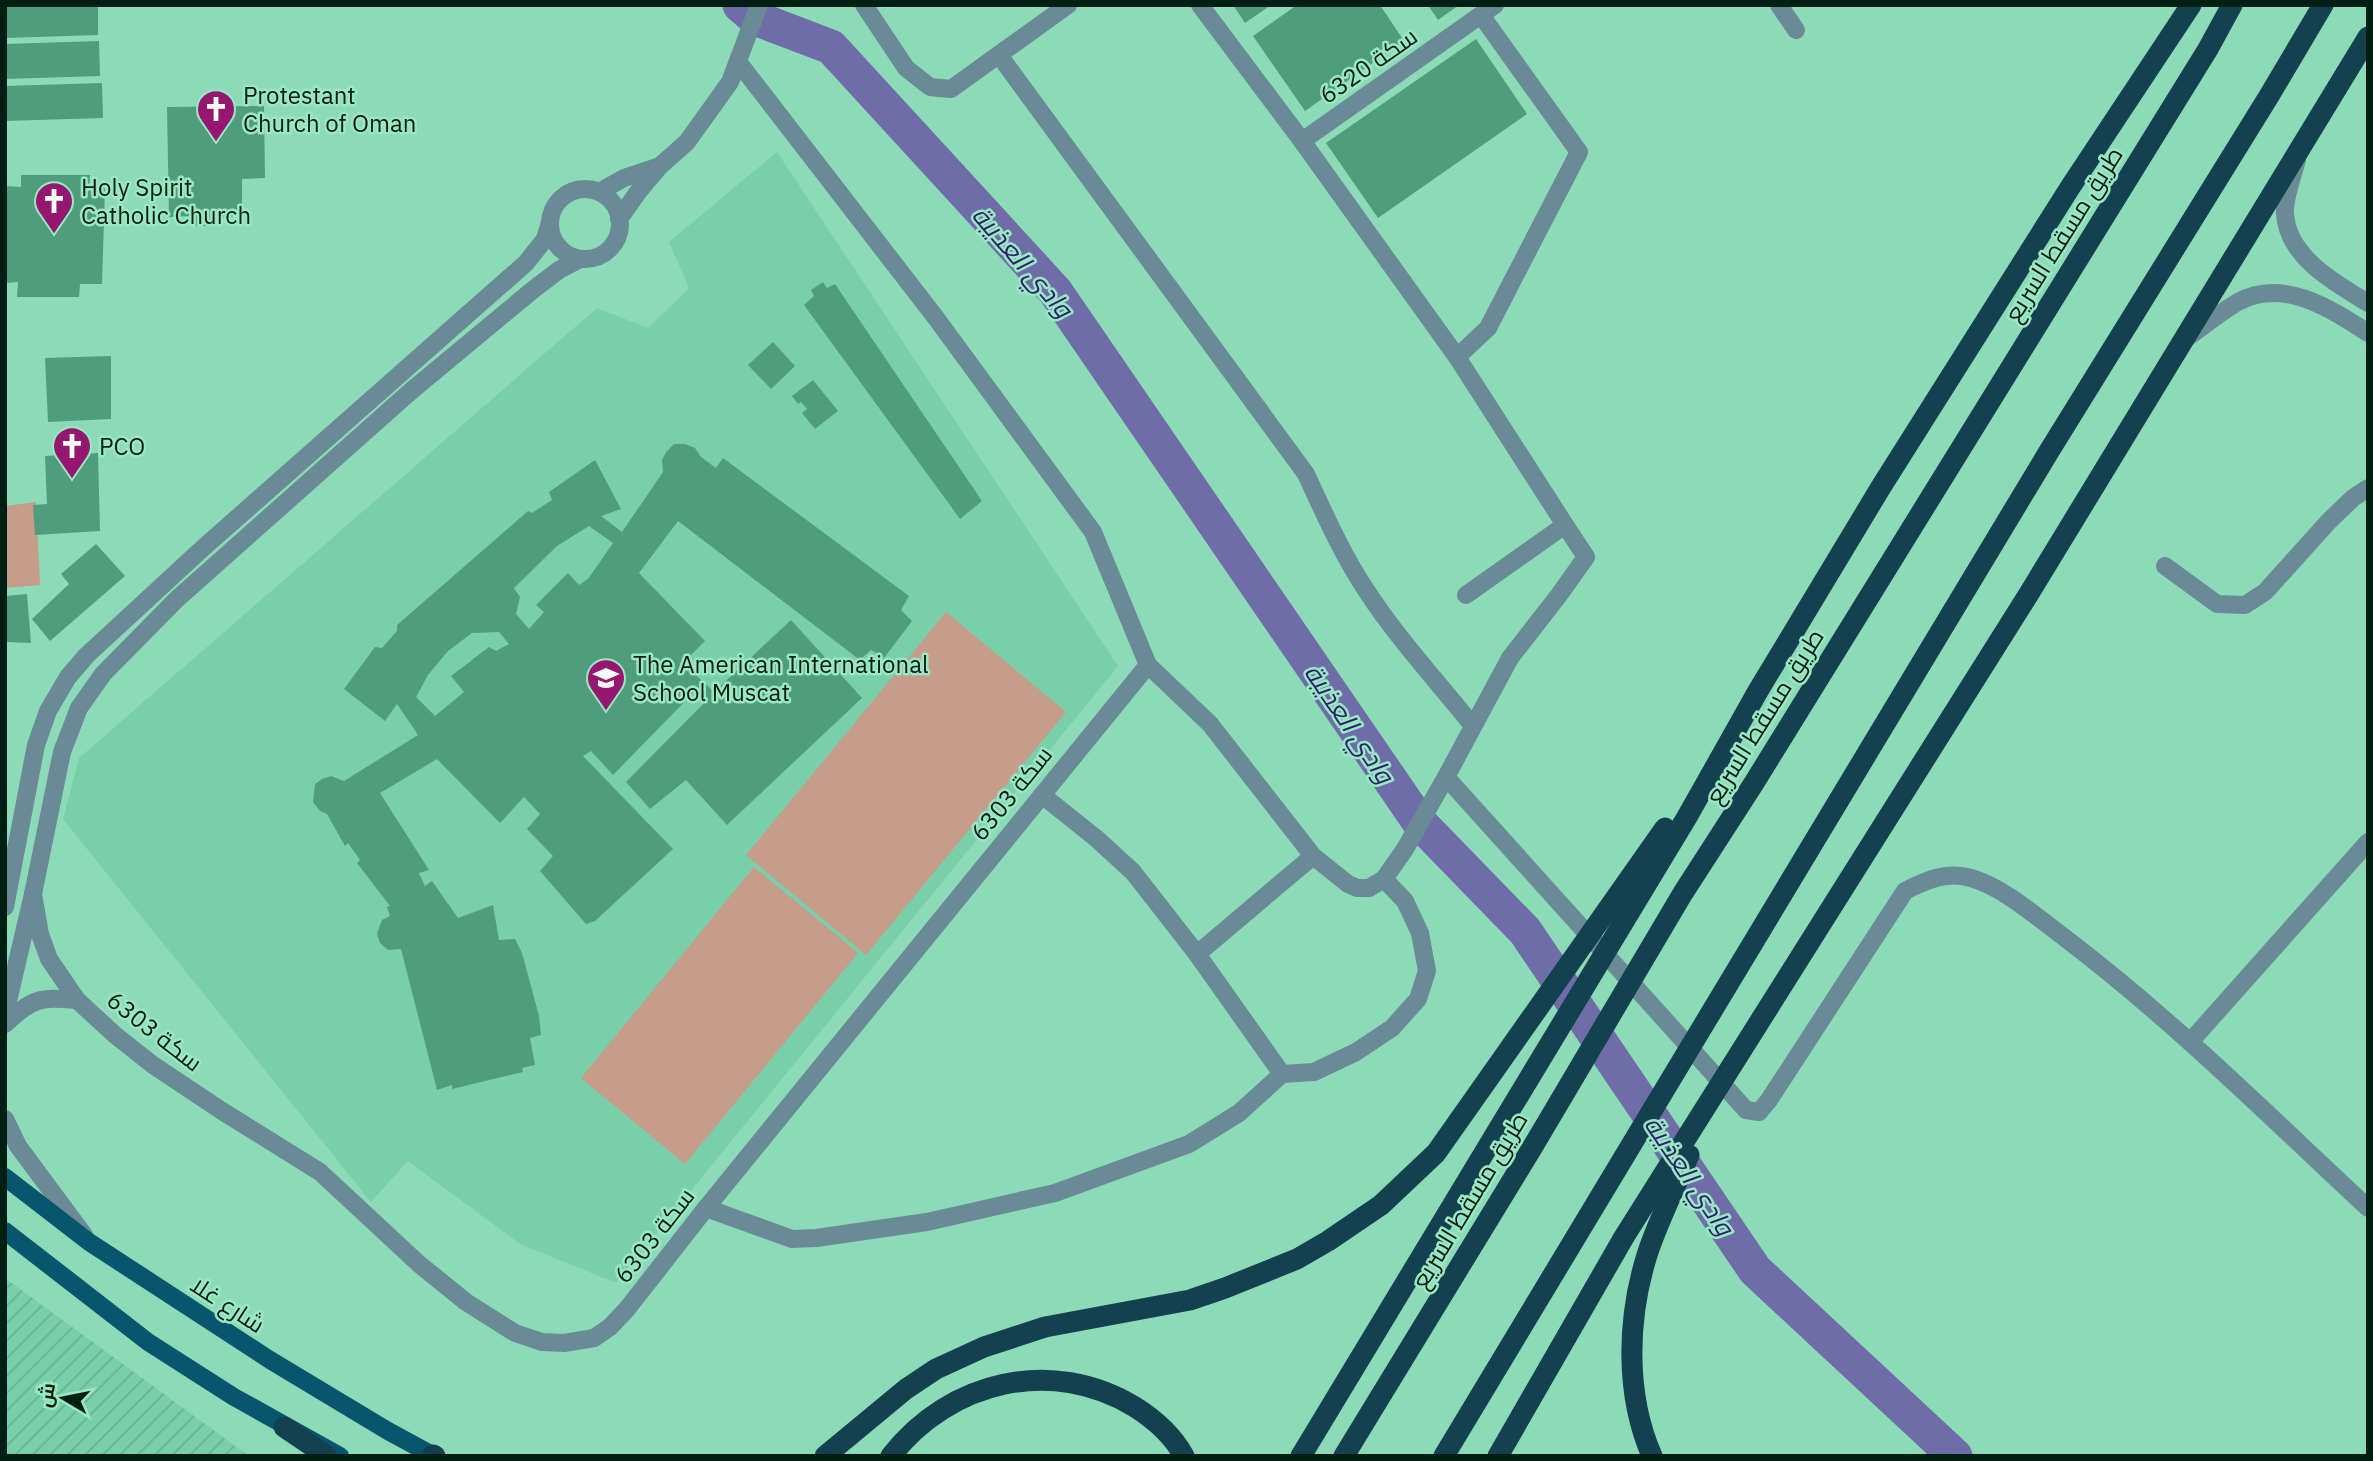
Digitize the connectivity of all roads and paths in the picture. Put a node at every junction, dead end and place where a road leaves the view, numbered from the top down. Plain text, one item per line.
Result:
1 (760, 5) edge
2 (864, 5) edge
3 (1068, 5) edge
4 (1200, 5) edge
5 (1779, 5) edge
6 (2191, 5) edge
7 (2232, 5) edge
8 (2323, 5) edge
9 (1488, 10) edge
10 (1796, 30) dead end
11 (2368, 37) edge
12 (999, 55) junction
13 (739, 63) junction
14 (1303, 141) junction
15 (2300, 148) junction
16 (660, 166) junction
17 (599, 192) junction
18 (620, 219) junction
19 (550, 222) junction
20 (580, 259) junction
21 (2368, 303) edge
22 (2368, 333) edge
23 (2182, 341) junction
24 (1457, 357) junction
25 (2368, 488) edge
26 (1565, 524) junction
27 (2165, 566) dead end
28 (1466, 595) dead end
29 (1148, 666) junction
30 (1474, 726) junction
31 (1446, 776) junction
32 (1042, 795) junction
33 (2368, 842) edge
34 (1313, 856) junction
35 (1650, 862) junction
36 (1384, 879) junction
37 (33, 894) junction
38 (5, 907) edge
39 (1197, 954) junction
40 (77, 1000) junction
41 (5, 1014) edge
42 (5, 1024) edge
43 (2190, 1041) junction
44 (1282, 1074) junction
45 (1711, 1101) junction
46 (5, 1119) edge
47 (5, 1177) edge
48 (706, 1208) junction
49 (2368, 1208) edge
50 (5, 1231) edge
51 (89, 1242) junction
52 (284, 1427) junction
53 (327, 1456) edge
54 (340, 1456) edge
55 (434, 1456) edge
56 (825, 1456) edge
57 (891, 1456) edge
58 (1184, 1456) edge
59 (1301, 1456) edge
60 (1344, 1456) edge
61 (1444, 1456) edge
62 (1497, 1456) edge
63 (1652, 1456) edge

1 - 13 street
2 - 12 street
3 - 12 street
4 - 14 street
5 - 10 street
6 - 35 highway
7 - 60 highway, طريق مسقط السريع
8 - 61 highway
9 - 14 street, سكة 6320
9 - 24 street
11 - 15 highway
12 - 30 street
13 - 16 street
13 - 29 street
14 - 24 street
15 - 21 street
15 - 23 highway
16 - 17 street
16 - 18 street
17 - 18 street
17 - 19 street
18 - 20 street
19 - 20 street
19 - 38 street
20 - 37 street
22 - 23 street
23 - 45 highway
24 - 26 street
25 - 27 street
26 - 28 street
26 - 30 street
29 - 32 street, سكة 6303
29 - 34 street
30 - 31 street
31 - 36 street
31 - 43 street
32 - 39 street
32 - 48 street, سكة 6303
33 - 43 street
34 - 36 street
34 - 39 street
35 - 56 highway
35 - 59 highway
36 - 44 street
37 - 40 street, سكة 6303
37 - 41 street
39 - 44 street
40 - 42 street, سكة 6303
40 - 48 street, سكة 6303
43 - 49 street
44 - 48 street
45 - 62 highway
45 - 63 highway
46 - 51 street
47 - 51 main road, شارع غلا
50 - 52 main road
51 - 55 main road, شارع غلا
52 - 53 highway
52 - 54 main road
57 - 58 highway

